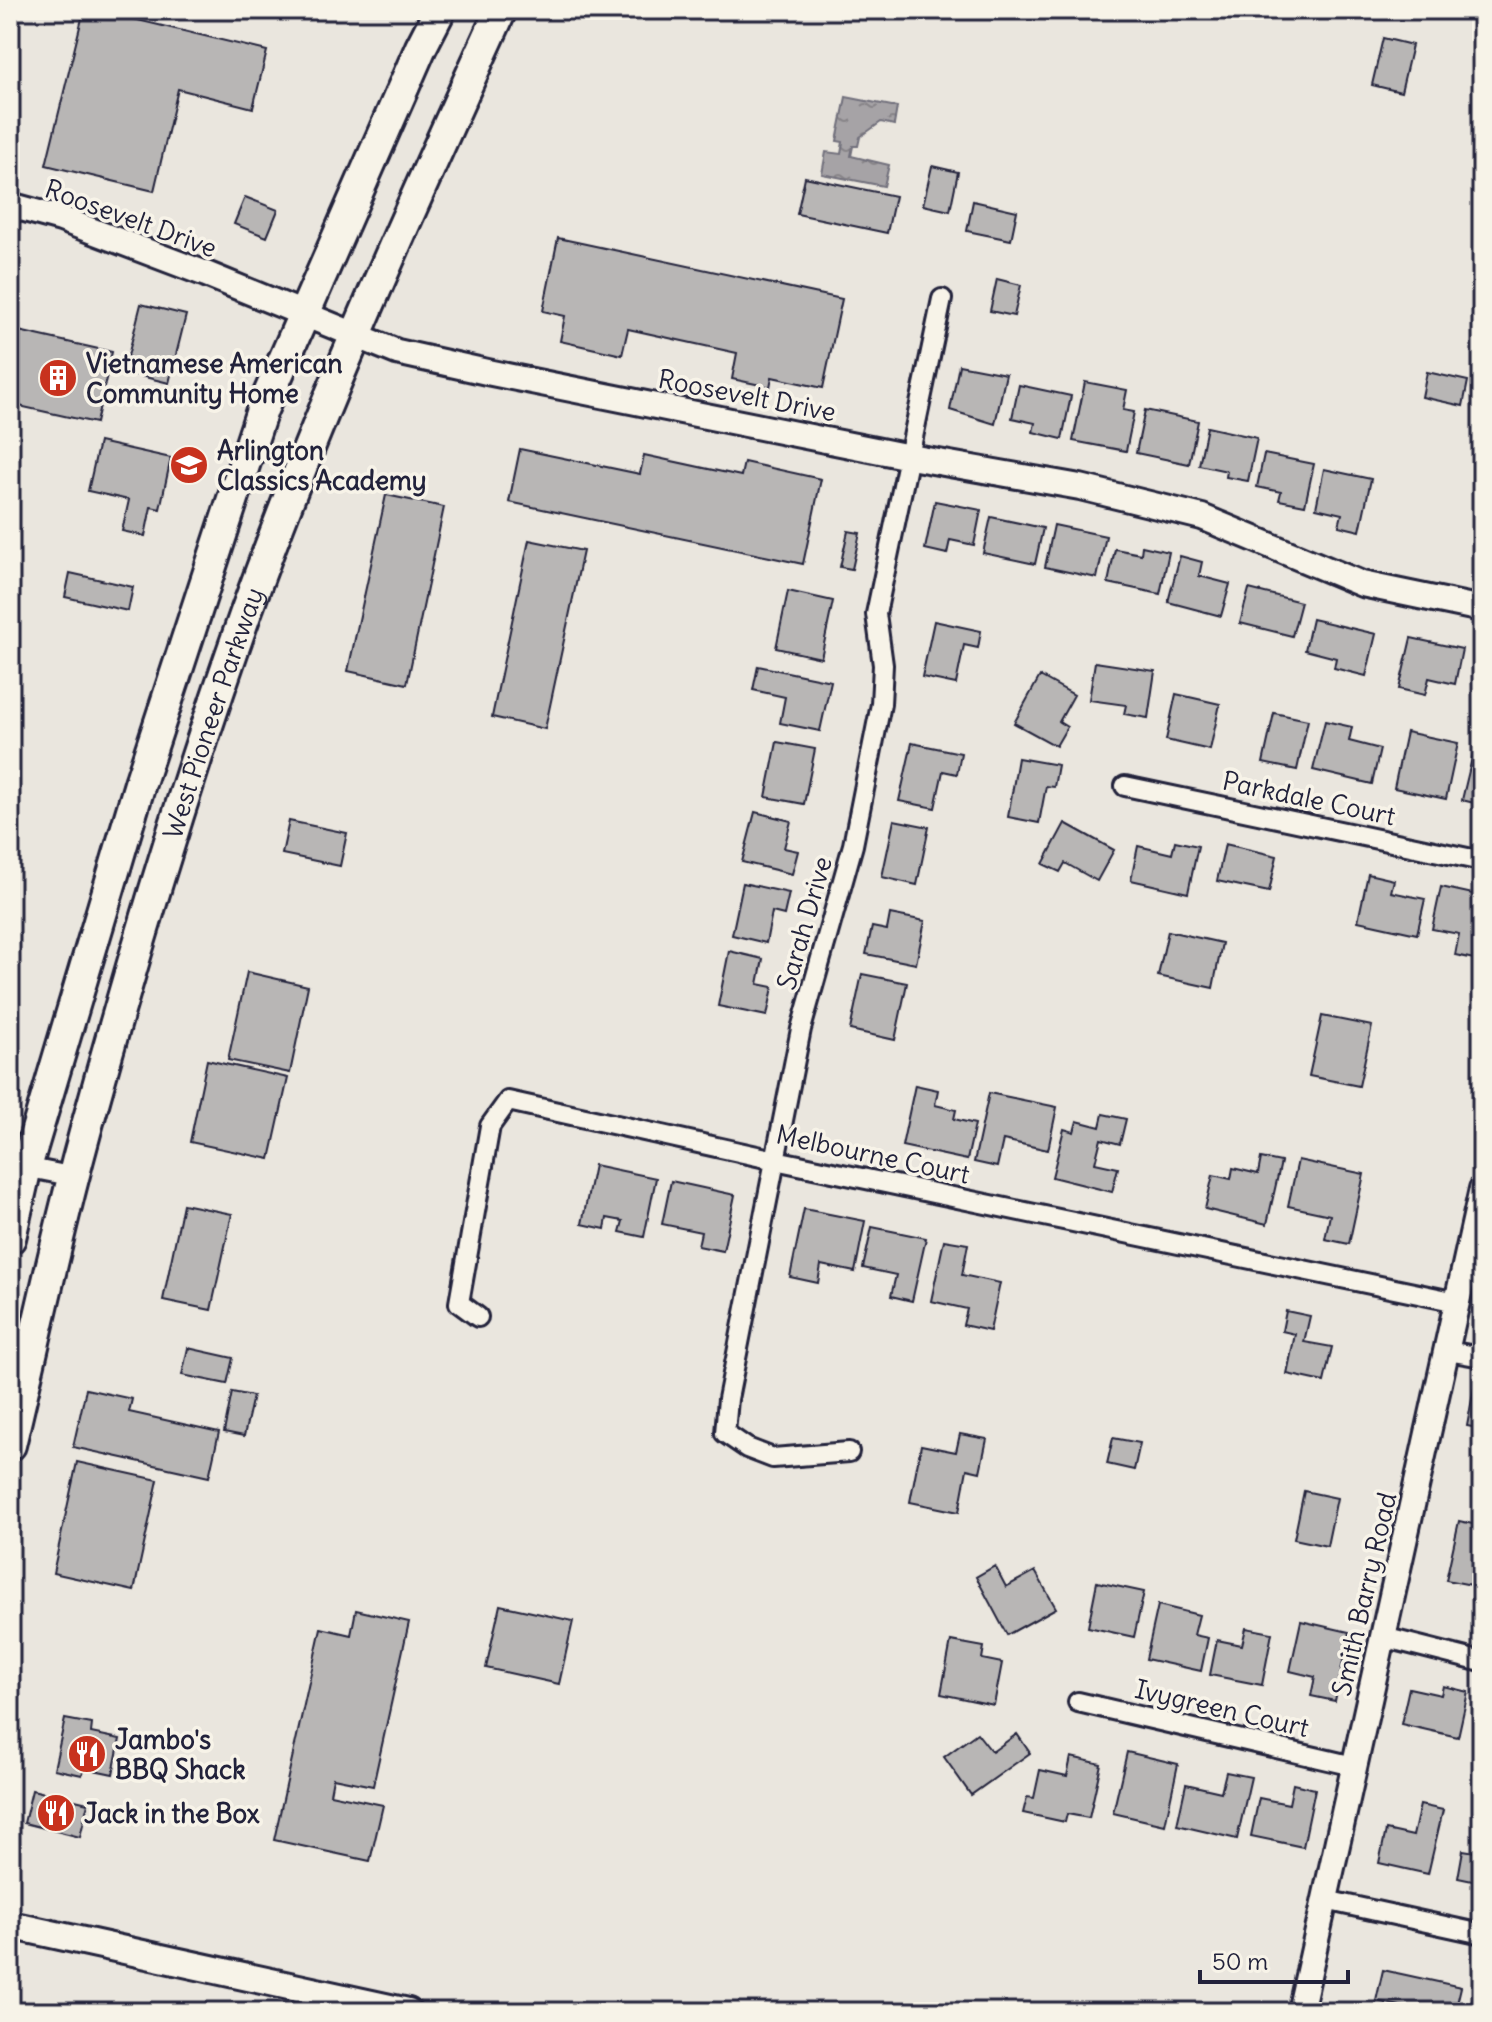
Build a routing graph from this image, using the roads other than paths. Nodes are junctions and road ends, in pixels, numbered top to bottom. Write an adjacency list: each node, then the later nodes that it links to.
1 (440, 10): 5 (main road, West Pioneer Parkway)
2 (501, 10): 6 (main road, West Pioneer Parkway)
3 (10, 205): 5 (street, Roosevelt Drive)
4 (942, 299): 7 (street, Sarah Drive)
5 (304, 315): 6 (street, Roosevelt Drive); 12 (main road, West Pioneer Parkway)
6 (356, 337): 7 (street, Roosevelt Drive); 13 (main road, West Pioneer Parkway)
7 (910, 457): 8 (street, Roosevelt Drive); 11 (street, Sarah Drive)
8 (1482, 609)
9 (1125, 786): 10 (street, Parkdale Court)
10 (1482, 861)
11 (775, 1160): 16 (street, Melbourne Court); 17 (street, Melbourne Court); 21 (street, Sarah Drive)
12 (18, 1166): 13 (street); 15 (main road, West Pioneer Parkway)
13 (75, 1177): 20 (main road, West Pioneer Parkway)
14 (1482, 1189): 16 (street, Smith Barry Road)
15 (10, 1238)
16 (1457, 1302): 18 (street, Smith Barry Road)
17 (478, 1317)
18 (1447, 1351): 19 (street); 22 (street, Smith Barry Road)
19 (1482, 1357)
20 (10, 1445)
21 (849, 1452)
22 (1383, 1637): 23 (street); 25 (street, Smith Barry Road)
23 (1482, 1662)
24 (1078, 1702): 25 (street, Ivygreen Court)
25 (1354, 1766): 26 (street, Smith Barry Road)
26 (1325, 1900): 28 (street); 31 (street, Smith Barry Road)
27 (10, 1925): 29 (main road)
28 (1482, 1934)
29 (332, 2004): 30 (main road)
30 (408, 2012)
31 (1300, 2012)

